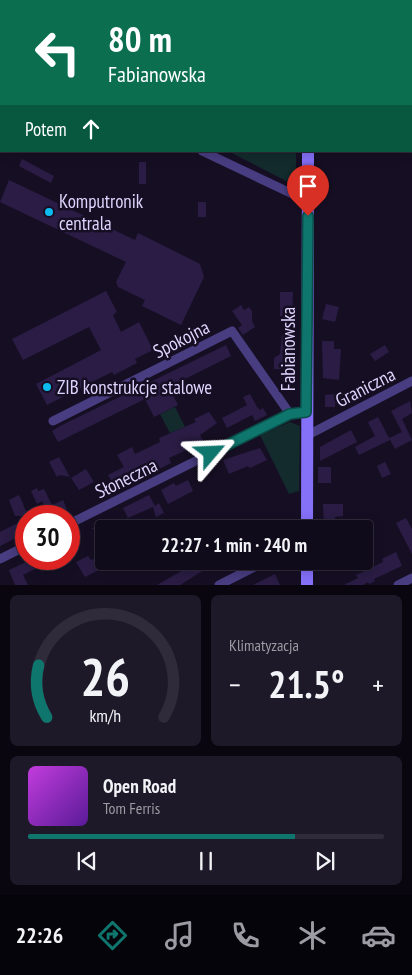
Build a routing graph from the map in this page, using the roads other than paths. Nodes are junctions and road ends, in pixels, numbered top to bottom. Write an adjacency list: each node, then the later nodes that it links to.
1 (204, 152): 3 (street)
2 (308, 152): 3 (street, Fabianowska)
3 (308, 198): 5 (street, Fabianowska)
4 (412, 381): 8 (street, Graniczna)
5 (306, 412): 6 (street, Słoneczna); 8 (street, Fabianowska)
6 (290, 414): 7 (street, Spokojna); 9 (street, Słoneczna)
7 (53, 421)
8 (306, 436): 10 (street, Fabianowska)
9 (80, 519)
10 (307, 520)
11 (15, 552): 12 (street)
12 (0, 559)
13 (248, 570): 16 (street)
14 (307, 570): 17 (street)
15 (412, 578): 18 (street)
16 (219, 585)
17 (307, 585)
18 (398, 585)

